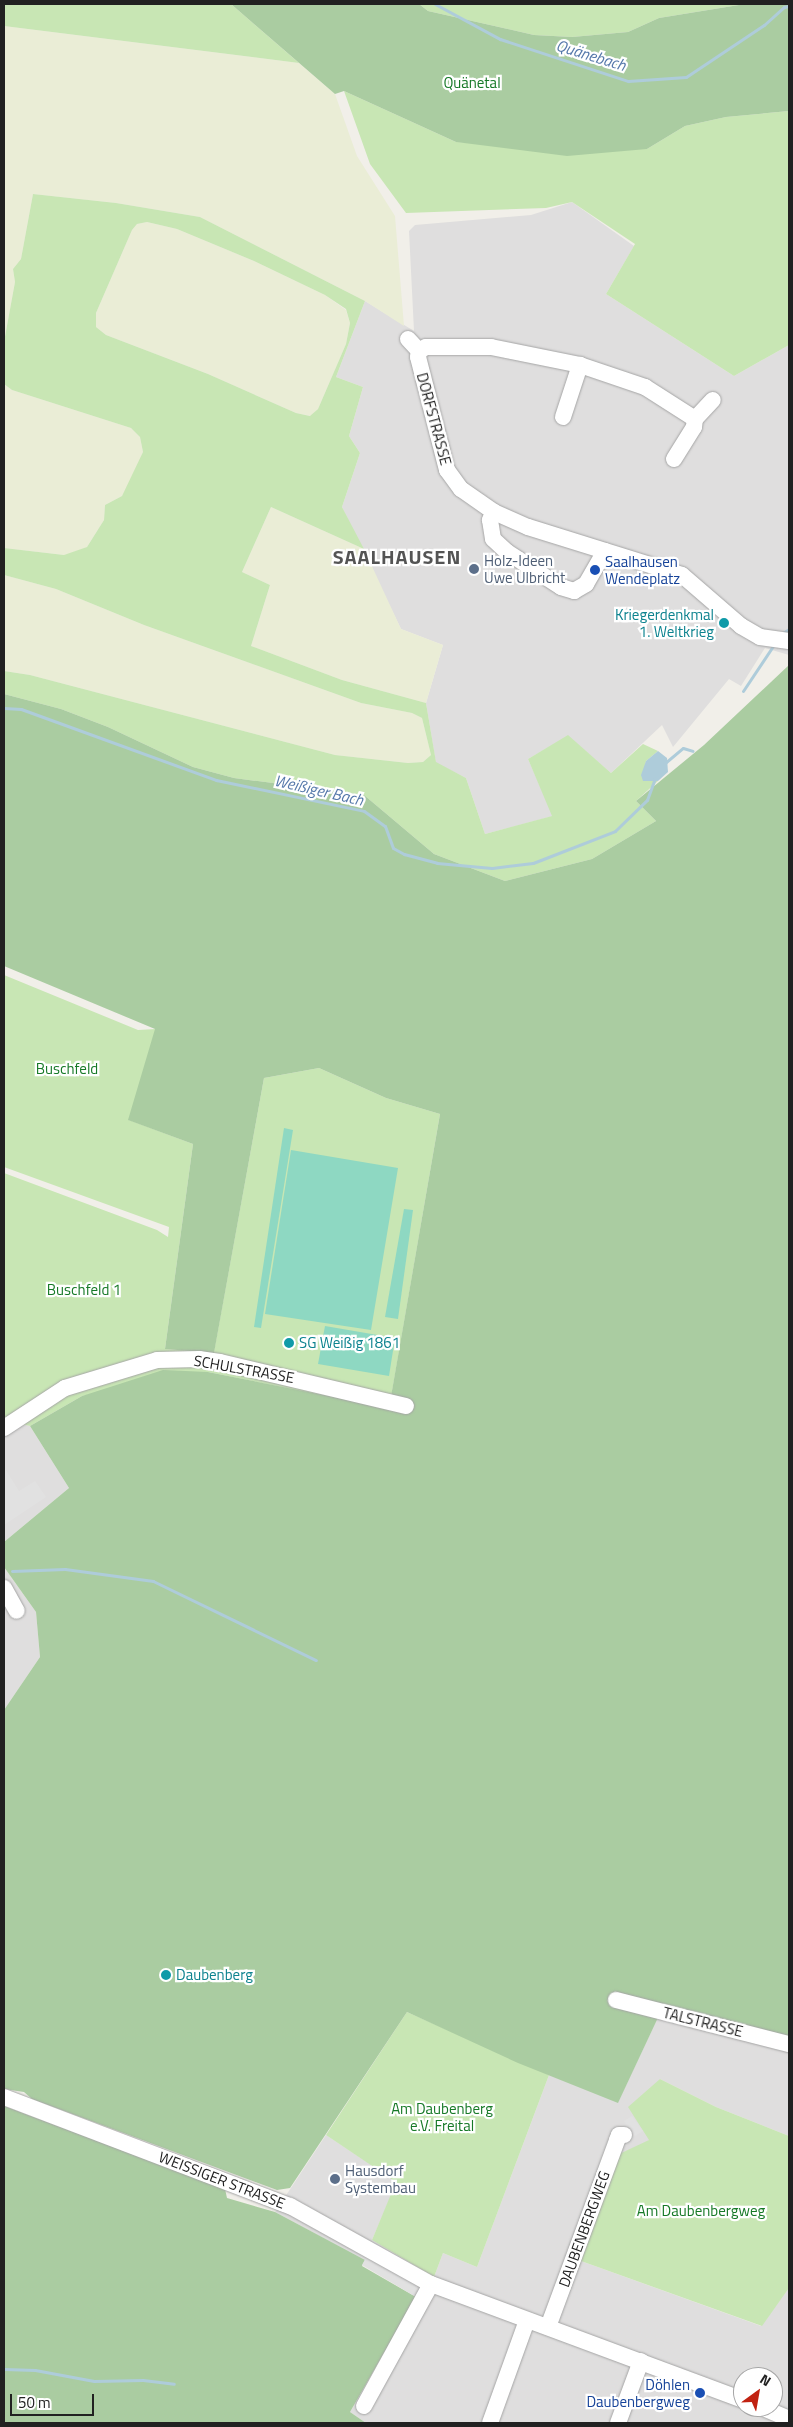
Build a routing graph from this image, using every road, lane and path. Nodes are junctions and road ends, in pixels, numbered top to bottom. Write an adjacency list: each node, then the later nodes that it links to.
1 (580, 365): 3 (street); 4 (street); 6 (street, DORFSTRASSE)
2 (712, 400): 4 (street)
3 (563, 417)
4 (695, 418): 5 (street)
5 (674, 459)
6 (494, 512): 7 (street, DORFSTRASSE); 7 (street)
7 (606, 551): 8 (street, DORFSTRASSE)
8 (789, 641)
9 (406, 1406): 10 (street, SCHULSTRASSE)
10 (4, 1428)
11 (4, 1588): 12 (street)
12 (18, 1612)
13 (616, 2000): 14 (street, TALSTRASSE)
14 (789, 2044)
15 (4, 2097): 17 (street, WEISSIGER STRASSE)
16 (624, 2135): 19 (street, DAUBENBERGWEG)
17 (431, 2284): 18 (street, WEISSIGER STRASSE); 22 (street)
18 (527, 2320): 19 (street, WEISSIGER STRASSE); 23 (street)
19 (548, 2327): 20 (street, WEISSIGER STRASSE)
20 (641, 2361): 21 (street, WEISSIGER STRASSE); 24 (street)
21 (733, 2396)
22 (364, 2406)
23 (490, 2423)
24 (618, 2423)

